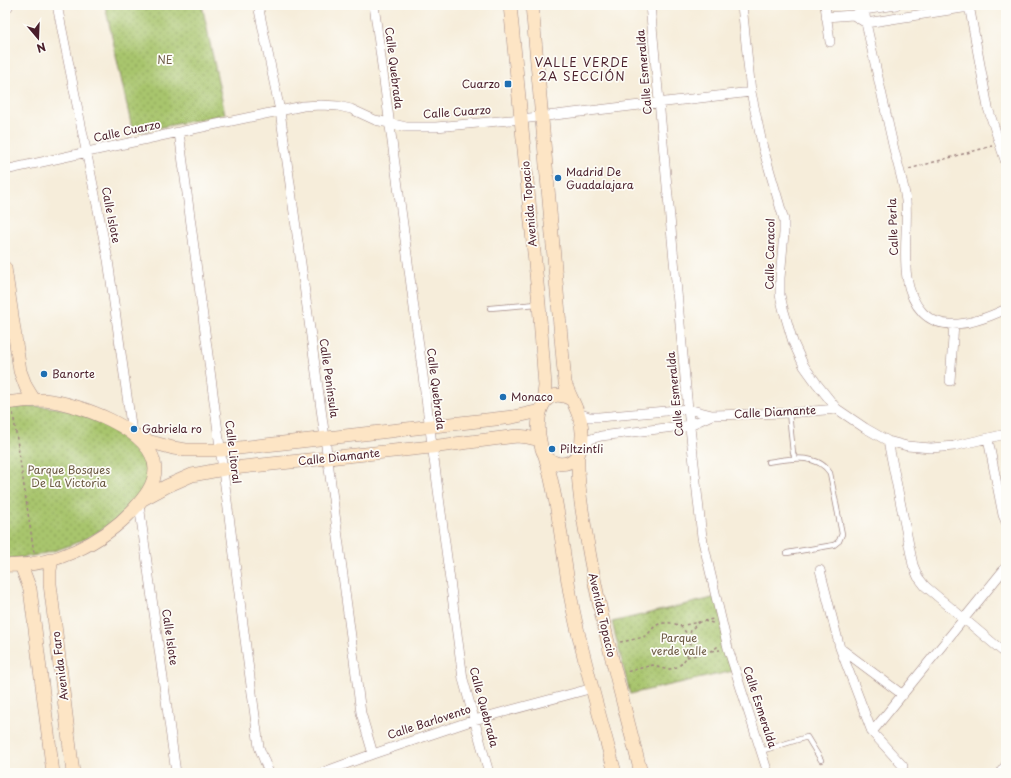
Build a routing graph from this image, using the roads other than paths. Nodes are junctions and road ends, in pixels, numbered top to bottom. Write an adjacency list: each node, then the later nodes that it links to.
1 (57, 5): 23 (street, Calle Islote)
2 (258, 5): 18 (street, Calle Península)
3 (374, 5): 21 (street, Calle Quebrada)
4 (510, 5): 20 (street, Avenida Topacio)
5 (532, 5): 19 (street, Avenida Topacio)
6 (650, 5): 17 (street, Calle Esmeralda)
7 (742, 5): 16 (street, Calle Caracol)
8 (824, 5): 13 (street)
9 (896, 5): 11 (street)
10 (969, 6): 14 (street); 24 (street)
11 (864, 8): 12 (street); 14 (street, Calle Perla)
12 (853, 15): 13 (street); 14 (street)
13 (826, 17): 15 (street)
14 (866, 23): 30 (street, Calle Perla)
15 (830, 42)
16 (751, 92): 17 (street, Calle Cuarzo); 36 (street, Calle Caracol)
17 (659, 103): 19 (street, Calle Cuarzo); 37 (street, Calle Esmeralda)
18 (280, 111): 21 (street, Calle Cuarzo); 22 (street, Calle Cuarzo); 45 (street, Calle Península)
19 (541, 116): 20 (street, Calle Cuarzo); 32 (street, Avenida Topacio)
20 (521, 119): 21 (street, Calle Cuarzo); 27 (street, Avenida Topacio)
21 (389, 123): 42 (street, Calle Quebrada)
22 (179, 132): 23 (street, Calle Cuarzo); 50 (street, Calle Litoral)
23 (87, 152): 25 (street, Calle Cuarzo); 44 (street, Calle Islote)
24 (1006, 163)
25 (5, 170)
26 (5, 268): 33 (street)
27 (539, 304): 28 (lane); 35 (street, Avenida Topacio)
28 (490, 308)
29 (1006, 309): 30 (street, Calle Perla)
30 (954, 324): 31 (street)
31 (950, 381)
32 (571, 399): 35 (street); 38 (street)
33 (34, 400): 34 (street, Calle Diamante); 44 (street, Calle Diamante)
34 (8, 402)
35 (542, 407): 42 (street, Calle Diamante); 47 (street)
36 (837, 408): 39 (street, Calle Diamante); 48 (street, Calle Caracol)
37 (688, 409): 38 (street, Calle Diamante); 40 (street, Calle Diamante); 41 (street, Calle Esmeralda)
38 (578, 413): 51 (street)
39 (789, 413): 40 (street, Calle Diamante); 54 (lane)
40 (712, 415): 41 (street, Calle Diamante)
41 (690, 425): 51 (street, Calle Diamante); 72 (street, Calle Esmeralda)
42 (428, 427): 45 (street, Calle Diamante); 49 (street, Calle Quebrada)
43 (1006, 434): 46 (street, Calle Caracol)
44 (136, 435): 50 (street, Calle Diamante); 57 (street)
45 (325, 438): 50 (street, Calle Diamante); 53 (street, Calle Península)
46 (988, 439): 48 (street, Calle Caracol); 58 (street)
47 (540, 440): 49 (street, Calle Diamante); 52 (street)
48 (888, 441): 65 (street)
49 (431, 447): 53 (street, Calle Diamante); 70 (street, Calle Quebrada)
50 (221, 450): 56 (street, Calle Litoral)
51 (580, 450): 52 (street); 84 (street, Avenida Topacio)
52 (545, 456): 68 (street)
53 (327, 458): 56 (street, Calle Diamante); 73 (street, Calle Península)
54 (795, 458): 55 (lane); 59 (lane)
55 (768, 462)
56 (224, 469): 57 (street, Calle Diamante); 80 (street, Calle Litoral)
57 (141, 502): 60 (street); 79 (street, Calle Islote)
58 (1006, 522)
59 (787, 553)
60 (52, 559): 62 (street); 78 (street, Avenida Faro)
61 (5, 565): 62 (street)
62 (21, 565): 77 (street, Avenida Faro)
63 (1006, 567): 65 (street)
64 (820, 570): 66 (street)
65 (964, 619): 67 (street); 69 (street)
66 (840, 648): 69 (street); 71 (street)
67 (1006, 654)
68 (593, 688): 70 (street, Calle Barlovento); 83 (street)
69 (902, 695): 71 (street)
70 (474, 720): 73 (street, Calle Barlovento); 82 (street, Calle Quebrada)
71 (872, 732): 76 (street)
72 (761, 750): 74 (lane); 85 (street, Calle Esmeralda)
73 (374, 754): 81 (street, Calle Barlovento)
74 (821, 760)
75 (1006, 765): 86 (street)
76 (903, 766)
77 (53, 773)
78 (73, 773)
79 (176, 773)
80 (269, 773)
81 (321, 773)
82 (489, 773)
83 (615, 773)
84 (641, 773)
85 (768, 773)
86 (1000, 773)

